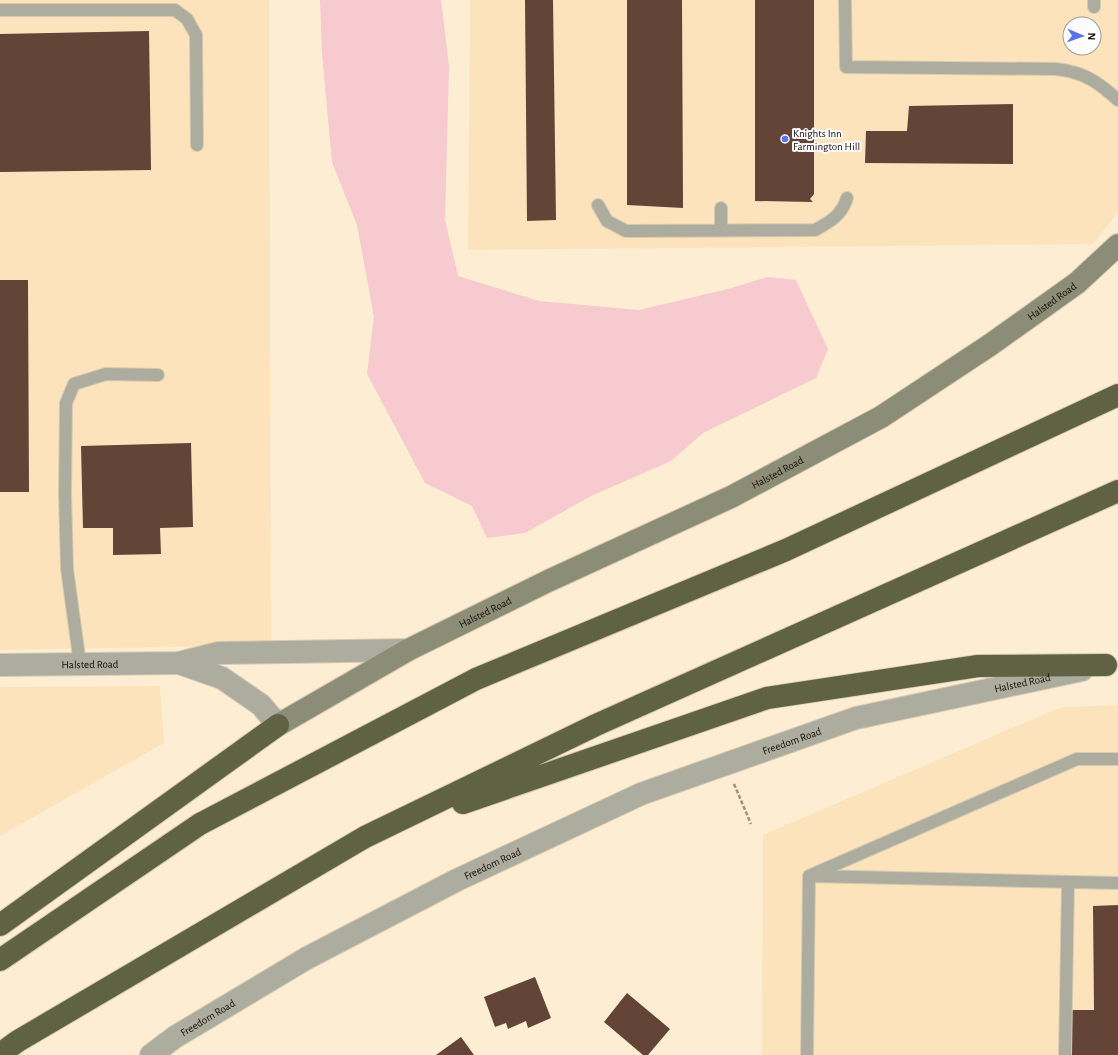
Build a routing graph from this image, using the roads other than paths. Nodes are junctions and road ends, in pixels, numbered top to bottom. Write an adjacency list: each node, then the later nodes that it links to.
1 (845, 0): 3 (lane)
2 (0, 10): 4 (lane)
3 (1118, 100)
4 (197, 145)
5 (847, 198): 8 (lane)
6 (598, 205): 8 (lane)
7 (721, 208): 8 (lane)
8 (721, 230)
9 (1118, 245): 13 (main road, Halsted Road)
10 (158, 375): 15 (lane)
11 (1118, 395): 26 (highway)
12 (1118, 491): 21 (highway)
13 (408, 650): 14 (street, Halsted Road); 19 (main road, Halsted Road)
14 (179, 663): 15 (street, Halsted Road); 19 (street, Halsted Road)
15 (80, 664): 16 (street, Halsted Road)
16 (0, 665)
17 (1112, 665): 18 (street, Halsted Road); 21 (highway)
18 (856, 718): 28 (street, Freedom Road)
19 (278, 725): 25 (highway)
20 (1118, 759): 22 (lane)
21 (365, 838): 27 (highway)
22 (810, 876): 23 (lane); 29 (lane)
23 (1068, 882): 24 (lane); 30 (lane)
24 (1118, 883)
25 (0, 925)
26 (0, 960)
27 (0, 1054)
28 (151, 1055)
29 (807, 1055)
30 (1065, 1055)

